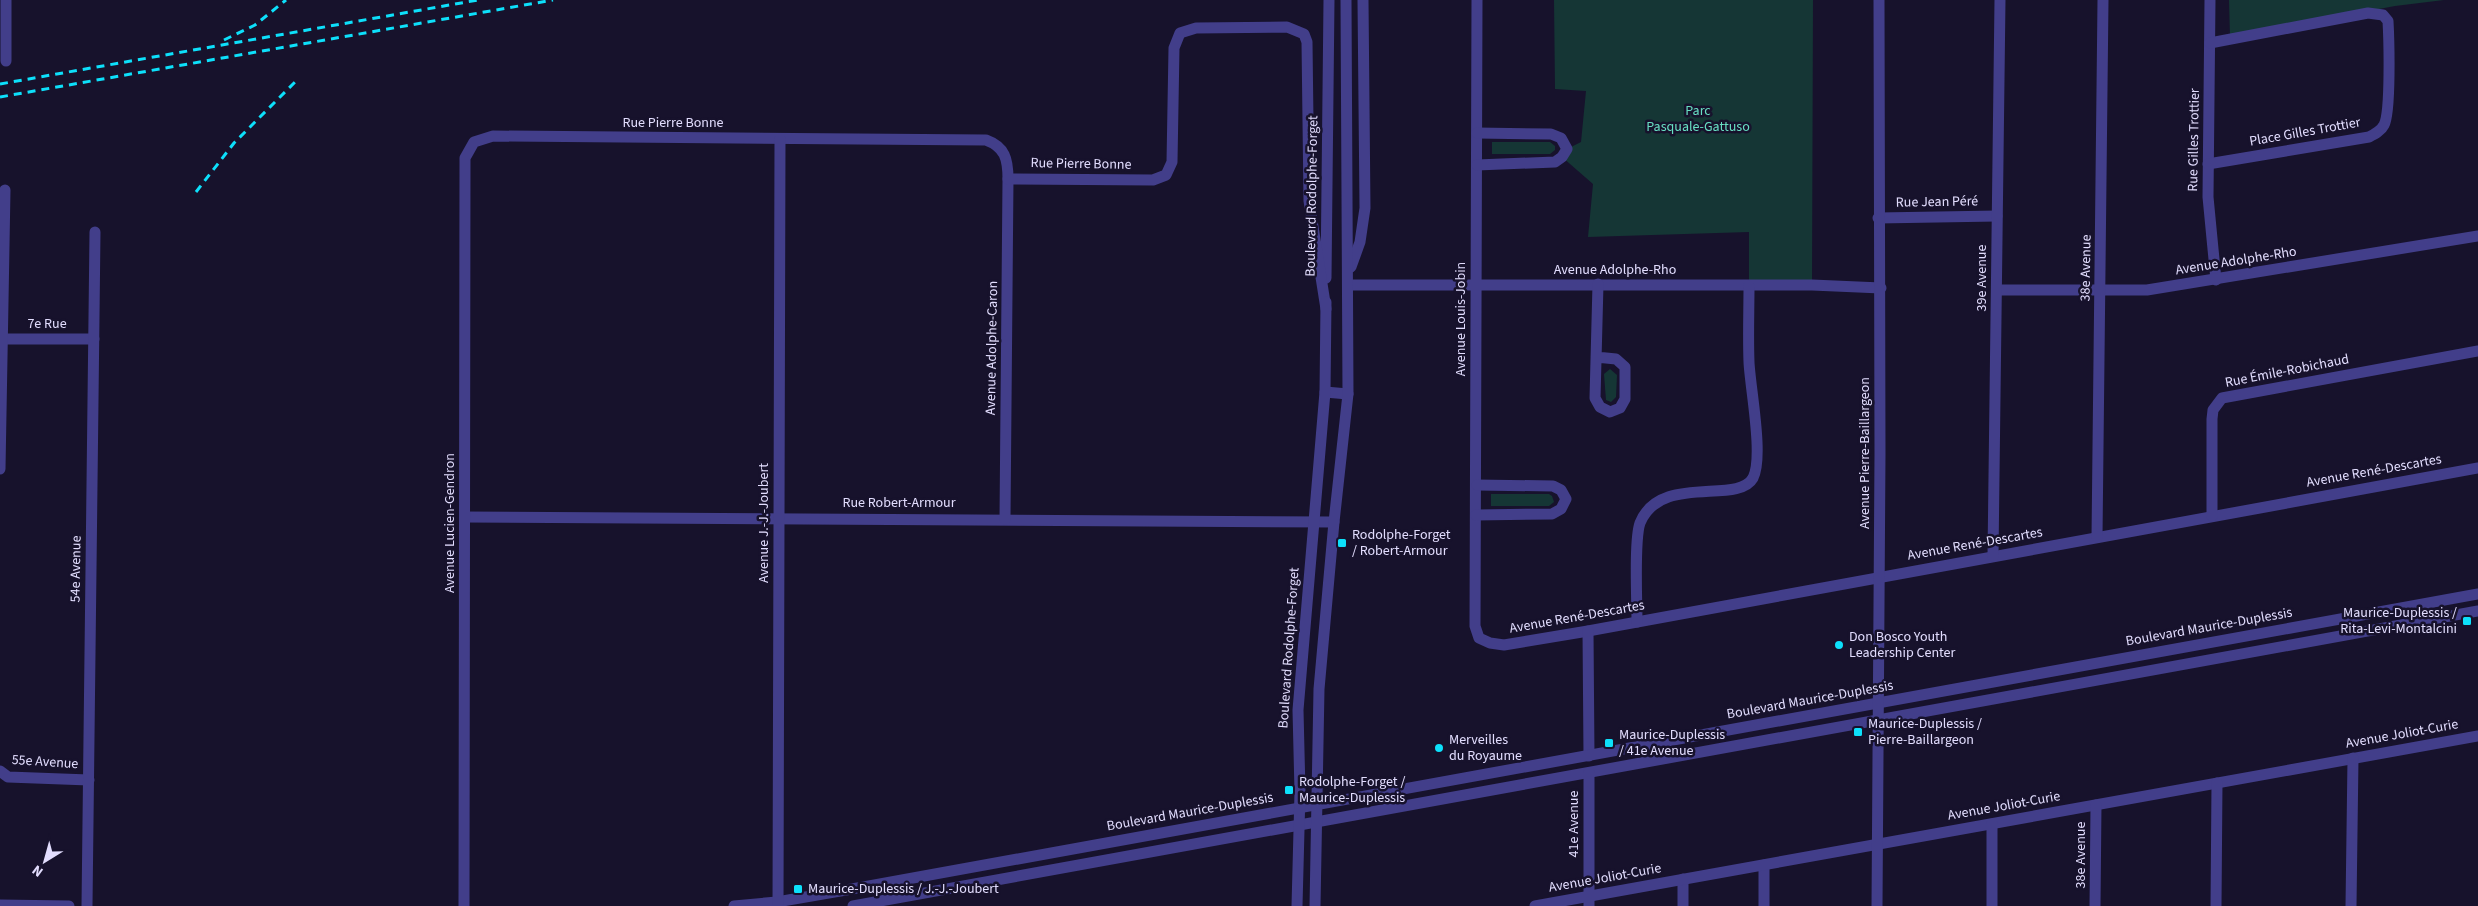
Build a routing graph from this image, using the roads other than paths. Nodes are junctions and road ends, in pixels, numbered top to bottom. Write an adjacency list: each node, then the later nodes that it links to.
1 (6, 0): 11 (street)
2 (1329, 0): 31 (street, Boulevard Rodolphe-Forget)
3 (1346, 0): 23 (street)
4 (1363, 0): 23 (street)
5 (1478, 0): 12 (street, Avenue Louis-Jobin)
6 (1879, 0): 20 (street, Avenue Pierre-Baillargeon)
7 (2000, 0): 19 (street, 39e Avenue)
8 (2103, 0): 29 (street, 38e Avenue)
9 (2210, 0): 10 (street, Rue Gilles Trottier)
10 (2210, 43): 16 (street, Rue Gilles Trottier); 16 (street, Place Gilles Trottier)
11 (6, 61)
12 (1477, 133): 15 (street, Avenue Louis-Jobin); 15 (street)
13 (780, 139): 14 (street, Rue Pierre Bonne); 17 (street, Rue Pierre Bonne); 44 (street, Avenue J.-J.-Joubert)
14 (474, 142): 43 (street, Avenue Lucien-Gendron)
15 (1477, 164): 26 (street, Avenue Louis-Jobin)
16 (2208, 164): 24 (street, Rue Gilles Trottier)
17 (1008, 179): 31 (street, Rue Pierre Bonne); 45 (street, Avenue Adolphe-Caron)
18 (5, 190): 32 (street)
19 (1997, 216): 20 (street, Rue Jean Péré); 30 (street, 39e Avenue)
20 (1878, 218): 28 (street, Avenue Pierre-Baillargeon)
21 (96, 232): 33 (street, 54e Avenue)
22 (2478, 236): 24 (street, Avenue Adolphe-Rho)
23 (1348, 280): 26 (street, Avenue Adolphe-Rho); 37 (street)
24 (2216, 280): 29 (street, Avenue Adolphe-Rho)
25 (1598, 284): 26 (street, Avenue Adolphe-Rho); 27 (street, Avenue Adolphe-Rho); 35 (street)
26 (1476, 286): 40 (street, Avenue Louis-Jobin)
27 (1749, 286): 28 (street, Avenue Adolphe-Rho); 53 (street)
28 (1881, 288): 50 (street, Avenue Pierre-Baillargeon)
29 (2100, 289): 30 (street, Avenue Adolphe-Rho); 48 (street, 38e Avenue)
30 (1998, 290): 49 (street, 39e Avenue)
31 (1326, 309): 36 (street, Boulevard Rodolphe-Forget)
32 (1, 339): 33 (street, 7e Rue); 39 (street)
33 (94, 339): 63 (street, 54e Avenue)
34 (2478, 351): 42 (street, Rue Émile-Robichaud)
35 (1596, 357): 35 (street)
36 (1325, 392): 37 (street); 46 (street, Boulevard Rodolphe-Forget)
37 (1348, 394): 47 (street)
38 (2478, 468): 42 (street, Avenue René-Descartes)
39 (0, 469)
40 (1477, 485): 41 (street, Avenue Louis-Jobin); 41 (street)
41 (1476, 515): 55 (street, Avenue Louis-Jobin)
42 (2212, 516): 48 (street, Avenue René-Descartes)
43 (465, 517): 44 (street, Rue Robert-Armour); 79 (street, Avenue Lucien-Gendron)
44 (779, 518): 45 (street, Rue Robert-Armour); 75 (street, Avenue J.-J.-Joubert)
45 (1005, 519): 46 (street, Rue Robert-Armour)
46 (1313, 521): 47 (street, Rue Robert-Armour); 67 (street, Boulevard Rodolphe-Forget)
47 (1334, 522): 65 (street)
48 (2098, 537): 49 (street, Avenue René-Descartes)
49 (1993, 556): 50 (street, Avenue René-Descartes)
50 (1879, 577): 53 (street, Avenue René-Descartes); 56 (street, Avenue Pierre-Baillargeon)
51 (2478, 594): 56 (street, Boulevard Maurice-Duplessis)
52 (2478, 611): 57 (street)
53 (1637, 622): 54 (street, Avenue René-Descartes)
54 (1588, 631): 55 (street, Avenue René-Descartes); 59 (street)
55 (1479, 638)
56 (1877, 703): 57 (street, Avenue Pierre-Baillargeon); 59 (street, Boulevard Maurice-Duplessis)
57 (1877, 720): 62 (street); 71 (street, Avenue Pierre-Baillargeon)
58 (2478, 736): 60 (street, Avenue Joliot-Curie)
59 (1589, 756): 65 (street, Boulevard Maurice-Duplessis)
60 (2353, 758): 64 (street, Avenue Joliot-Curie); 91 (street)
61 (0, 771): 63 (street, 55e Avenue)
62 (1589, 773): 68 (street); 74 (street, 41e Avenue)
63 (89, 780): 78 (street, 54e Avenue)
64 (2217, 783): 66 (street, Avenue Joliot-Curie); 90 (street)
65 (1318, 804): 67 (street, Boulevard Maurice-Duplessis); 68 (street)
66 (2096, 805): 69 (street, Avenue Joliot-Curie); 89 (street, 38e Avenue)
67 (1299, 808): 70 (street, Boulevard Rodolphe-Forget); 75 (street, Boulevard Maurice-Duplessis)
68 (1316, 822): 70 (street); 83 (street)
69 (1992, 824): 71 (street, Avenue Joliot-Curie); 88 (street)
70 (1297, 827): 81 (street); 82 (street, Boulevard Rodolphe-Forget)
71 (1877, 844): 72 (street, Avenue Joliot-Curie); 87 (street, Avenue Pierre-Baillargeon)
72 (1764, 865): 73 (street, Avenue Joliot-Curie); 86 (street)
73 (1682, 879): 74 (street, Avenue Joliot-Curie); 85 (street)
74 (1589, 901): 84 (street, Avenue Joliot-Curie)
75 (778, 904): 80 (street, Boulevard Maurice-Duplessis)
76 (0, 905): 77 (street)
77 (69, 906)
78 (87, 906)
79 (464, 906)
80 (734, 906)
81 (853, 906)
82 (1297, 906)
83 (1316, 906)
84 (1535, 906)
85 (1683, 906)
86 (1764, 906)
87 (1877, 906)
88 (1992, 906)
89 (2096, 906)
90 (2216, 906)
91 (2351, 906)

